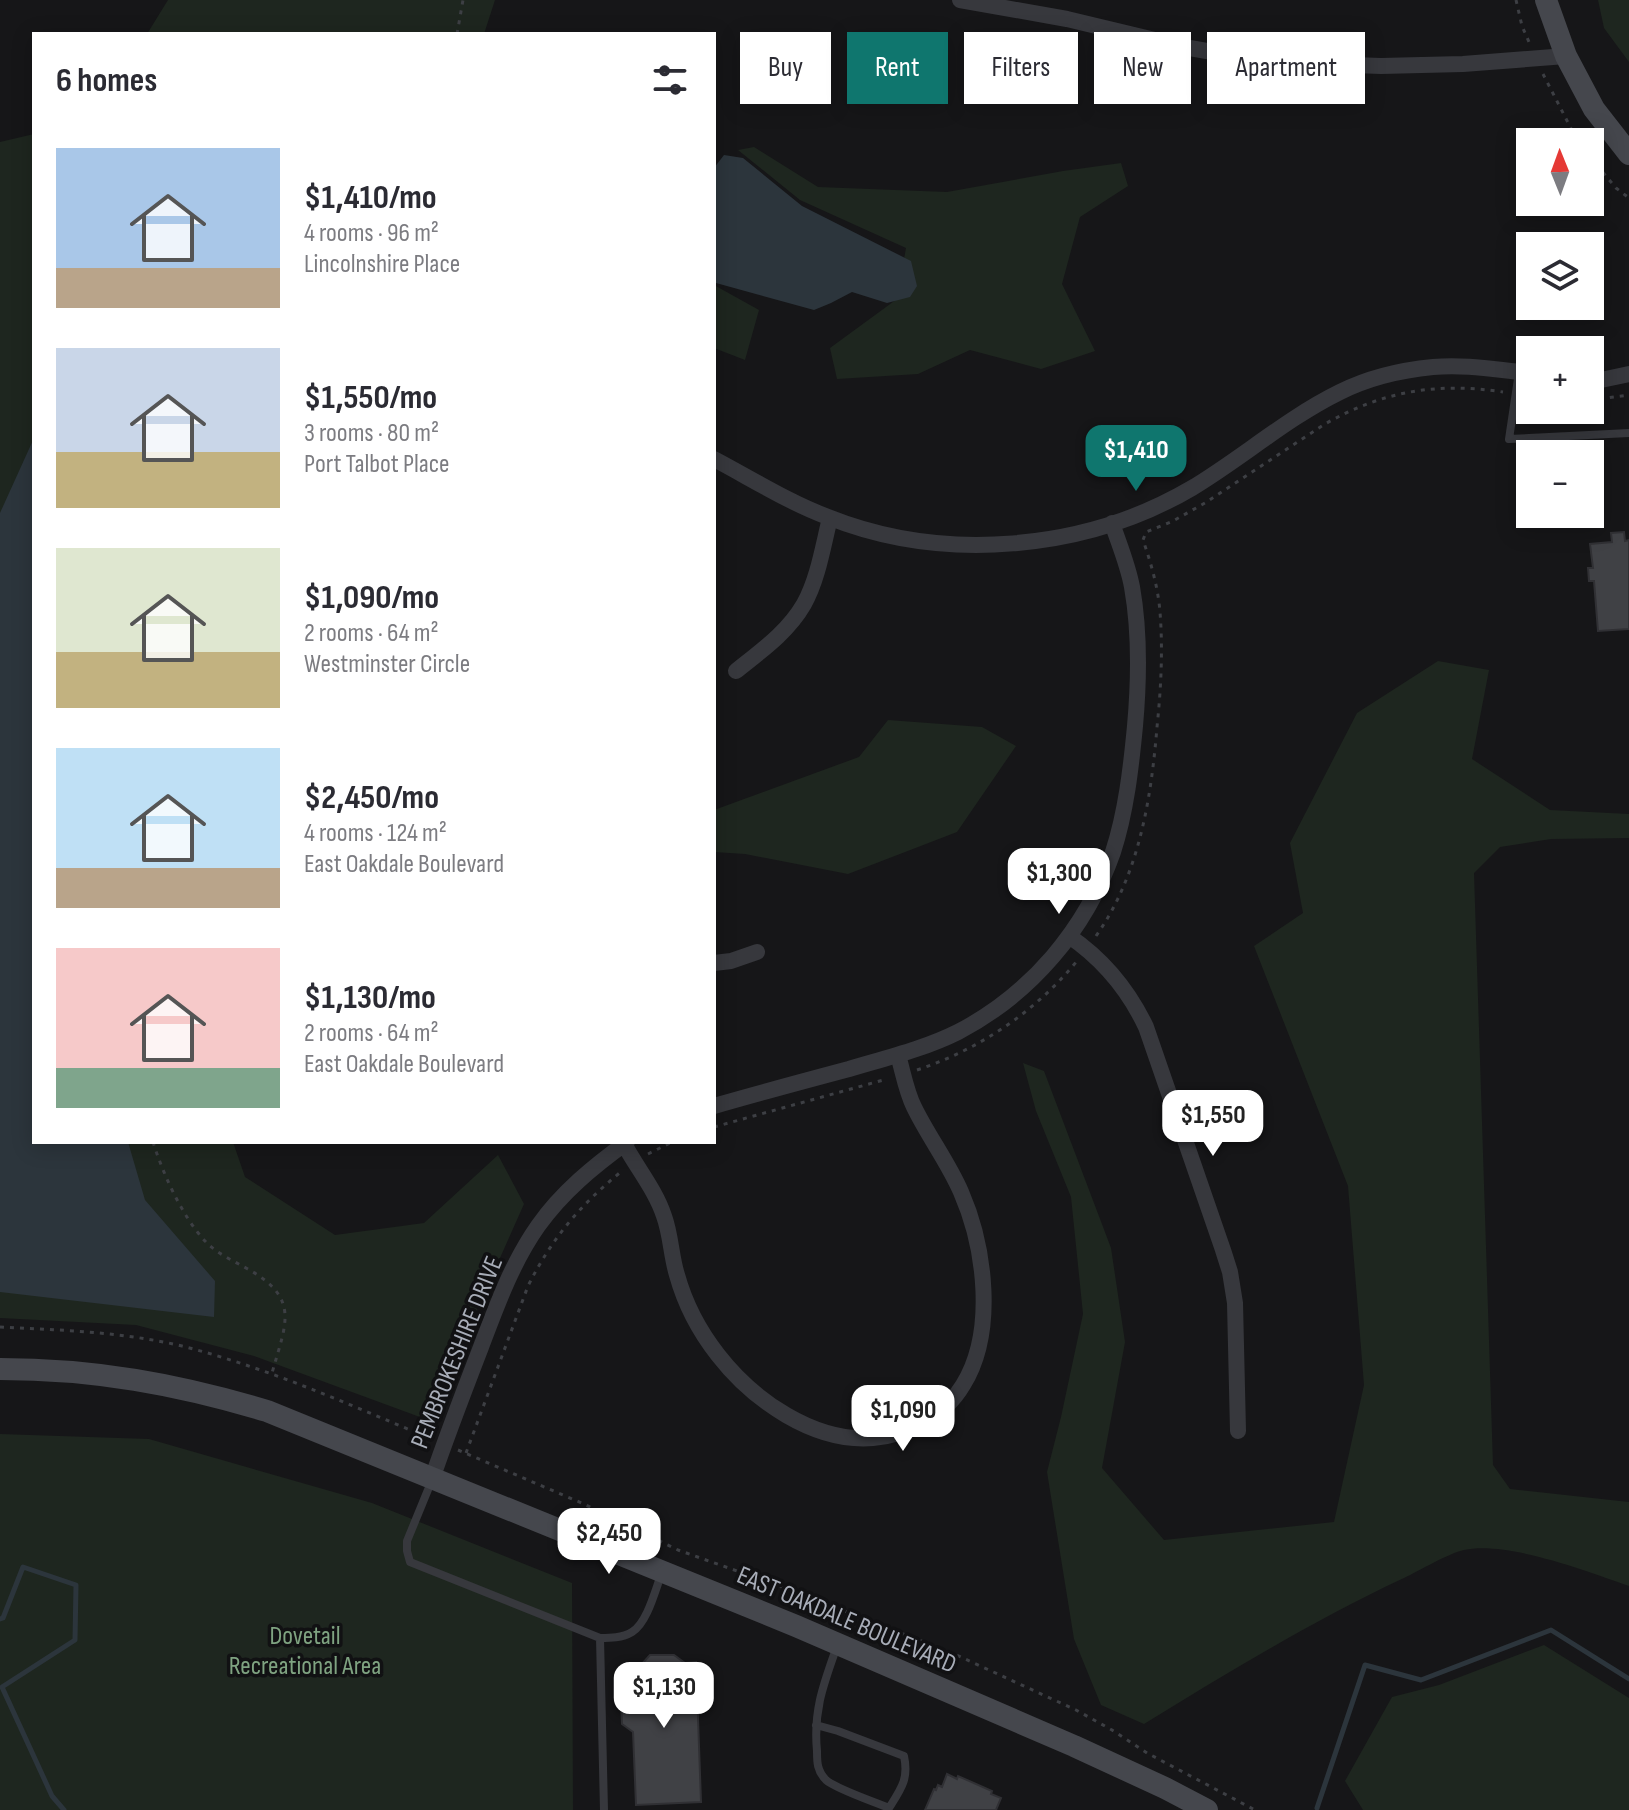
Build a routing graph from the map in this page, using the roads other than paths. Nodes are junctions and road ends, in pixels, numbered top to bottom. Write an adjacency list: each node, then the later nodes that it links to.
1 (960, 0): 3 (street)
2 (1546, 0): 3 (main road)
3 (1566, 56): 4 (main road)
4 (1629, 154)
5 (1516, 372): 12 (street)
6 (1629, 374): 7 (street)
7 (1604, 379)
8 (1516, 394): 9 (lane)
9 (1629, 433)
10 (716, 460): 11 (street)
11 (830, 518): 12 (street); 13 (street)
12 (1112, 523): 14 (street)
13 (736, 671)
14 (1069, 936): 17 (street); 22 (street)
15 (757, 952): 16 (street)
16 (716, 963)
17 (898, 1055): 18 (street); 20 (street)
18 (716, 1105)
19 (624, 1144): 23 (street, PEMBROKESHIRE DRIVE)
20 (626, 1144)
21 (0, 1369): 23 (main road, EAST OAKDALE BOULEVARD)
22 (1238, 1431)
23 (432, 1479): 24 (main road, EAST OAKDALE BOULEVARD); 25 (lane)
24 (662, 1572): 25 (lane); 26 (main road, EAST OAKDALE BOULEVARD)
25 (600, 1638): 28 (lane)
26 (837, 1645): 27 (lane); 29 (main road, EAST OAKDALE BOULEVARD)
27 (816, 1725): 27 (lane)
28 (604, 1810)
29 (1207, 1810)

